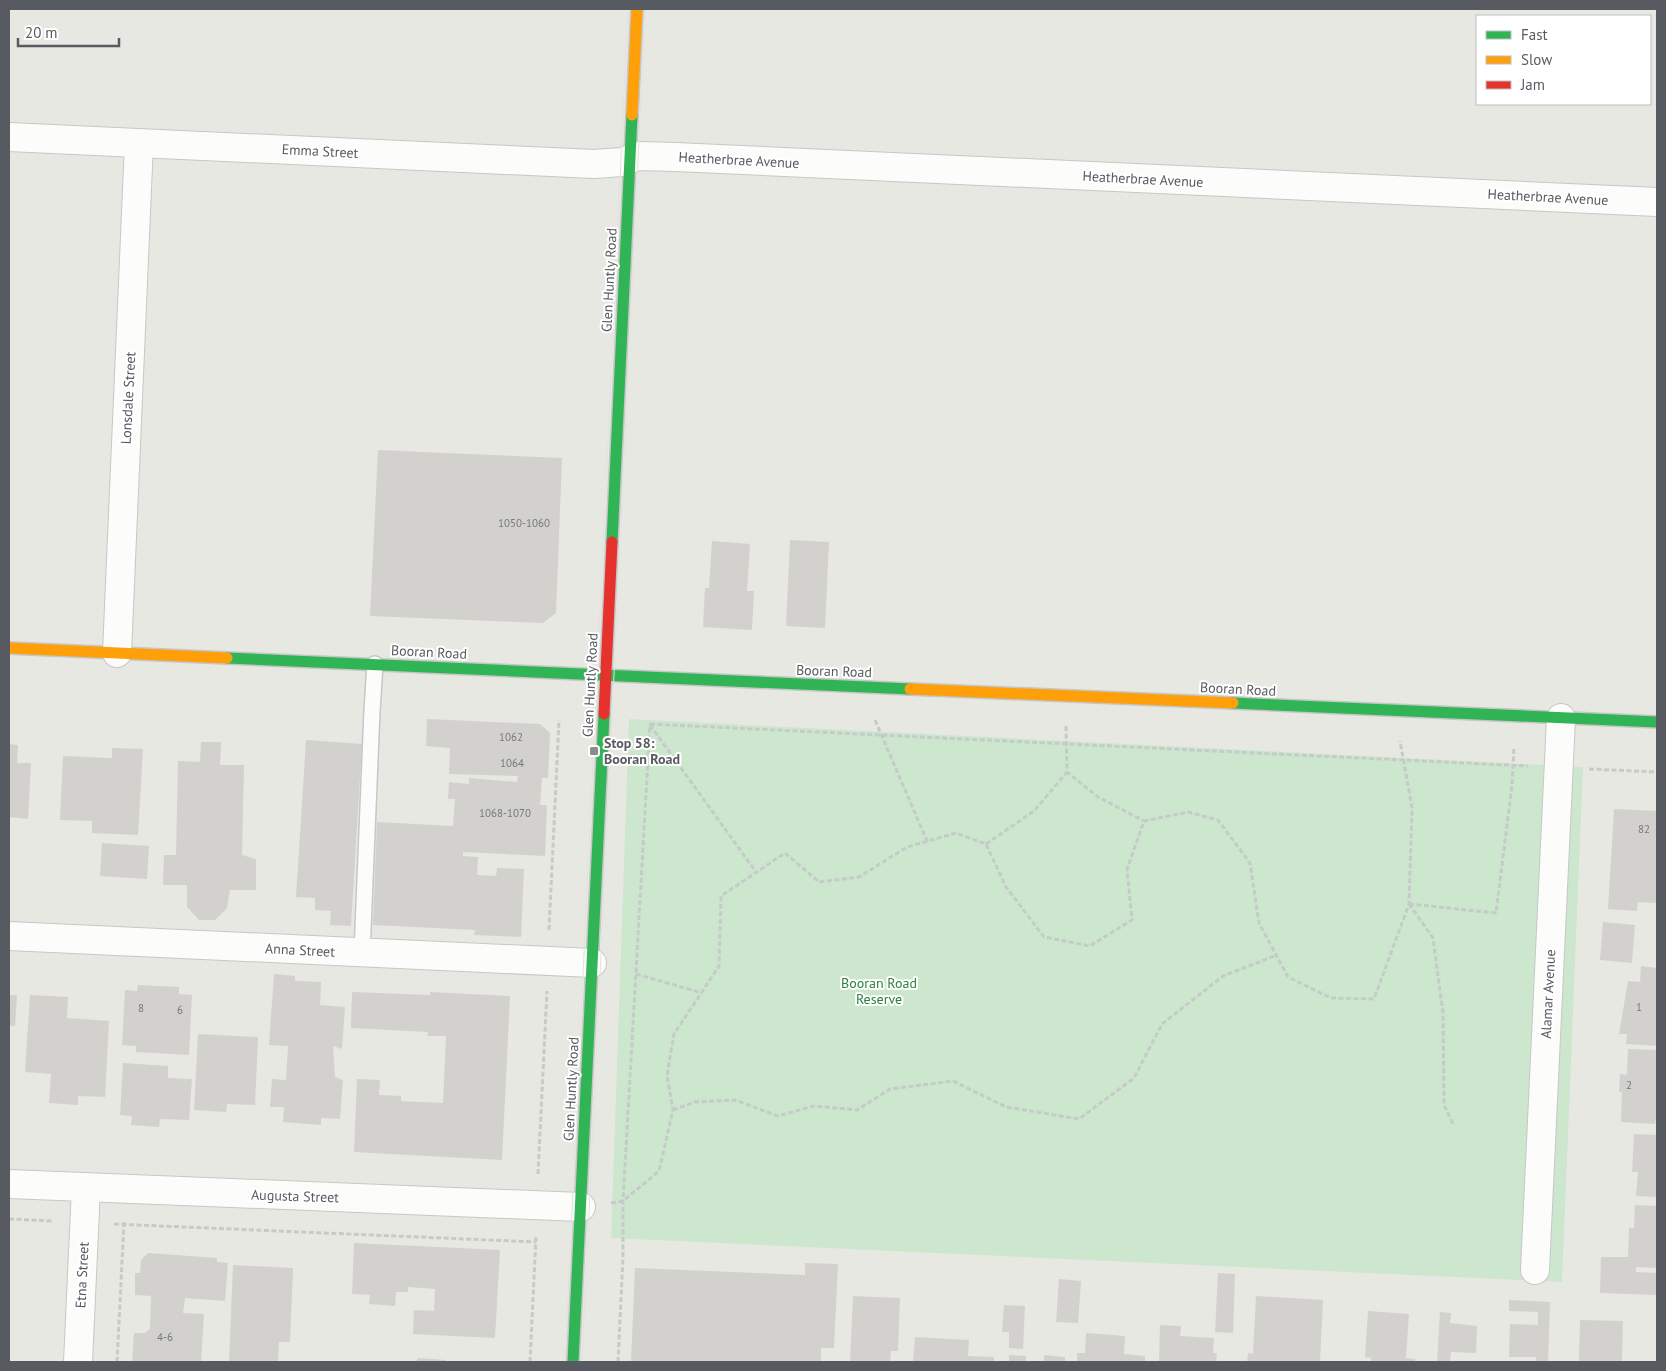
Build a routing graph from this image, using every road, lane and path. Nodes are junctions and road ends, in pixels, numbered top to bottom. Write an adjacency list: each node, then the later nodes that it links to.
1 (637, 9): 4 (street, Glen Huntly Road)
2 (9, 137): 3 (street, Emma Street)
3 (139, 143): 4 (street, Emma Street); 7 (street, Lonsdale Street)
4 (630, 159): 5 (street, Heatherbrae Avenue); 9 (street, Glen Huntly Road)
5 (1657, 202)
6 (9, 648): 7 (street, Booran Road)
7 (117, 653): 8 (street, Booran Road)
8 (375, 664): 9 (street, Booran Road); 31 (lane)
9 (606, 676): 10 (street, Booran Road); 34 (street, Glen Huntly Road)
10 (861, 687): 11 (street, Booran Road); 18 (path)
11 (1066, 696): 12 (street, Booran Road); 19 (path)
12 (1395, 711): 13 (street, Booran Road); 20 (path)
13 (1515, 716): 14 (street, Booran Road); 21 (path)
14 (1561, 718): 16 (street, Booran Road); 22 (street, Alamar Avenue)
15 (559, 720): 33 (path)
16 (1657, 722)
17 (650, 724): 18 (path); 28 (path); 35 (path)
18 (881, 734): 19 (path); 26 (path)
19 (1066, 743): 20 (path); 23 (path)
20 (1404, 759): 21 (path); 29 (path)
21 (1513, 765): 22 (path); 29 (path)
22 (1559, 767): 24 (path); 49 (street, Alamar Avenue)
23 (1067, 772): 25 (path); 27 (path)
24 (1657, 772)
25 (1144, 821): 27 (path); 32 (path)
26 (927, 841): 27 (path); 28 (path)
27 (986, 844)
28 (756, 872): 36 (path)
29 (1409, 904): 32 (path); 38 (path)
30 (9, 936): 31 (street, Anna Street)
31 (362, 953): 33 (street, Anna Street)
32 (1276, 956): 37 (path)
33 (548, 962): 34 (street, Anna Street); 43 (path)
34 (592, 963): 44 (street, Glen Huntly Road)
35 (636, 974): 36 (path); 42 (path)
36 (702, 993): 37 (path)
37 (673, 1110): 42 (path)
38 (1452, 1124)
39 (9, 1184): 40 (street, Augusta Street)
40 (86, 1188): 41 (street, Augusta Street); 46 (street, Etna Street)
41 (126, 1189): 43 (street, Augusta Street); 47 (path)
42 (623, 1201): 44 (path); 54 (path)
43 (537, 1206): 44 (street, Augusta Street); 48 (path)
44 (580, 1207): 53 (street, Glen Huntly Road)
45 (9, 1219): 46 (path)
46 (84, 1222): 47 (path); 50 (street, Etna Street)
47 (124, 1224): 48 (path); 51 (path)
48 (536, 1242): 52 (path)
49 (1535, 1270)
50 (78, 1362)
51 (117, 1362)
52 (530, 1362)
53 (573, 1362)
54 (618, 1362)

